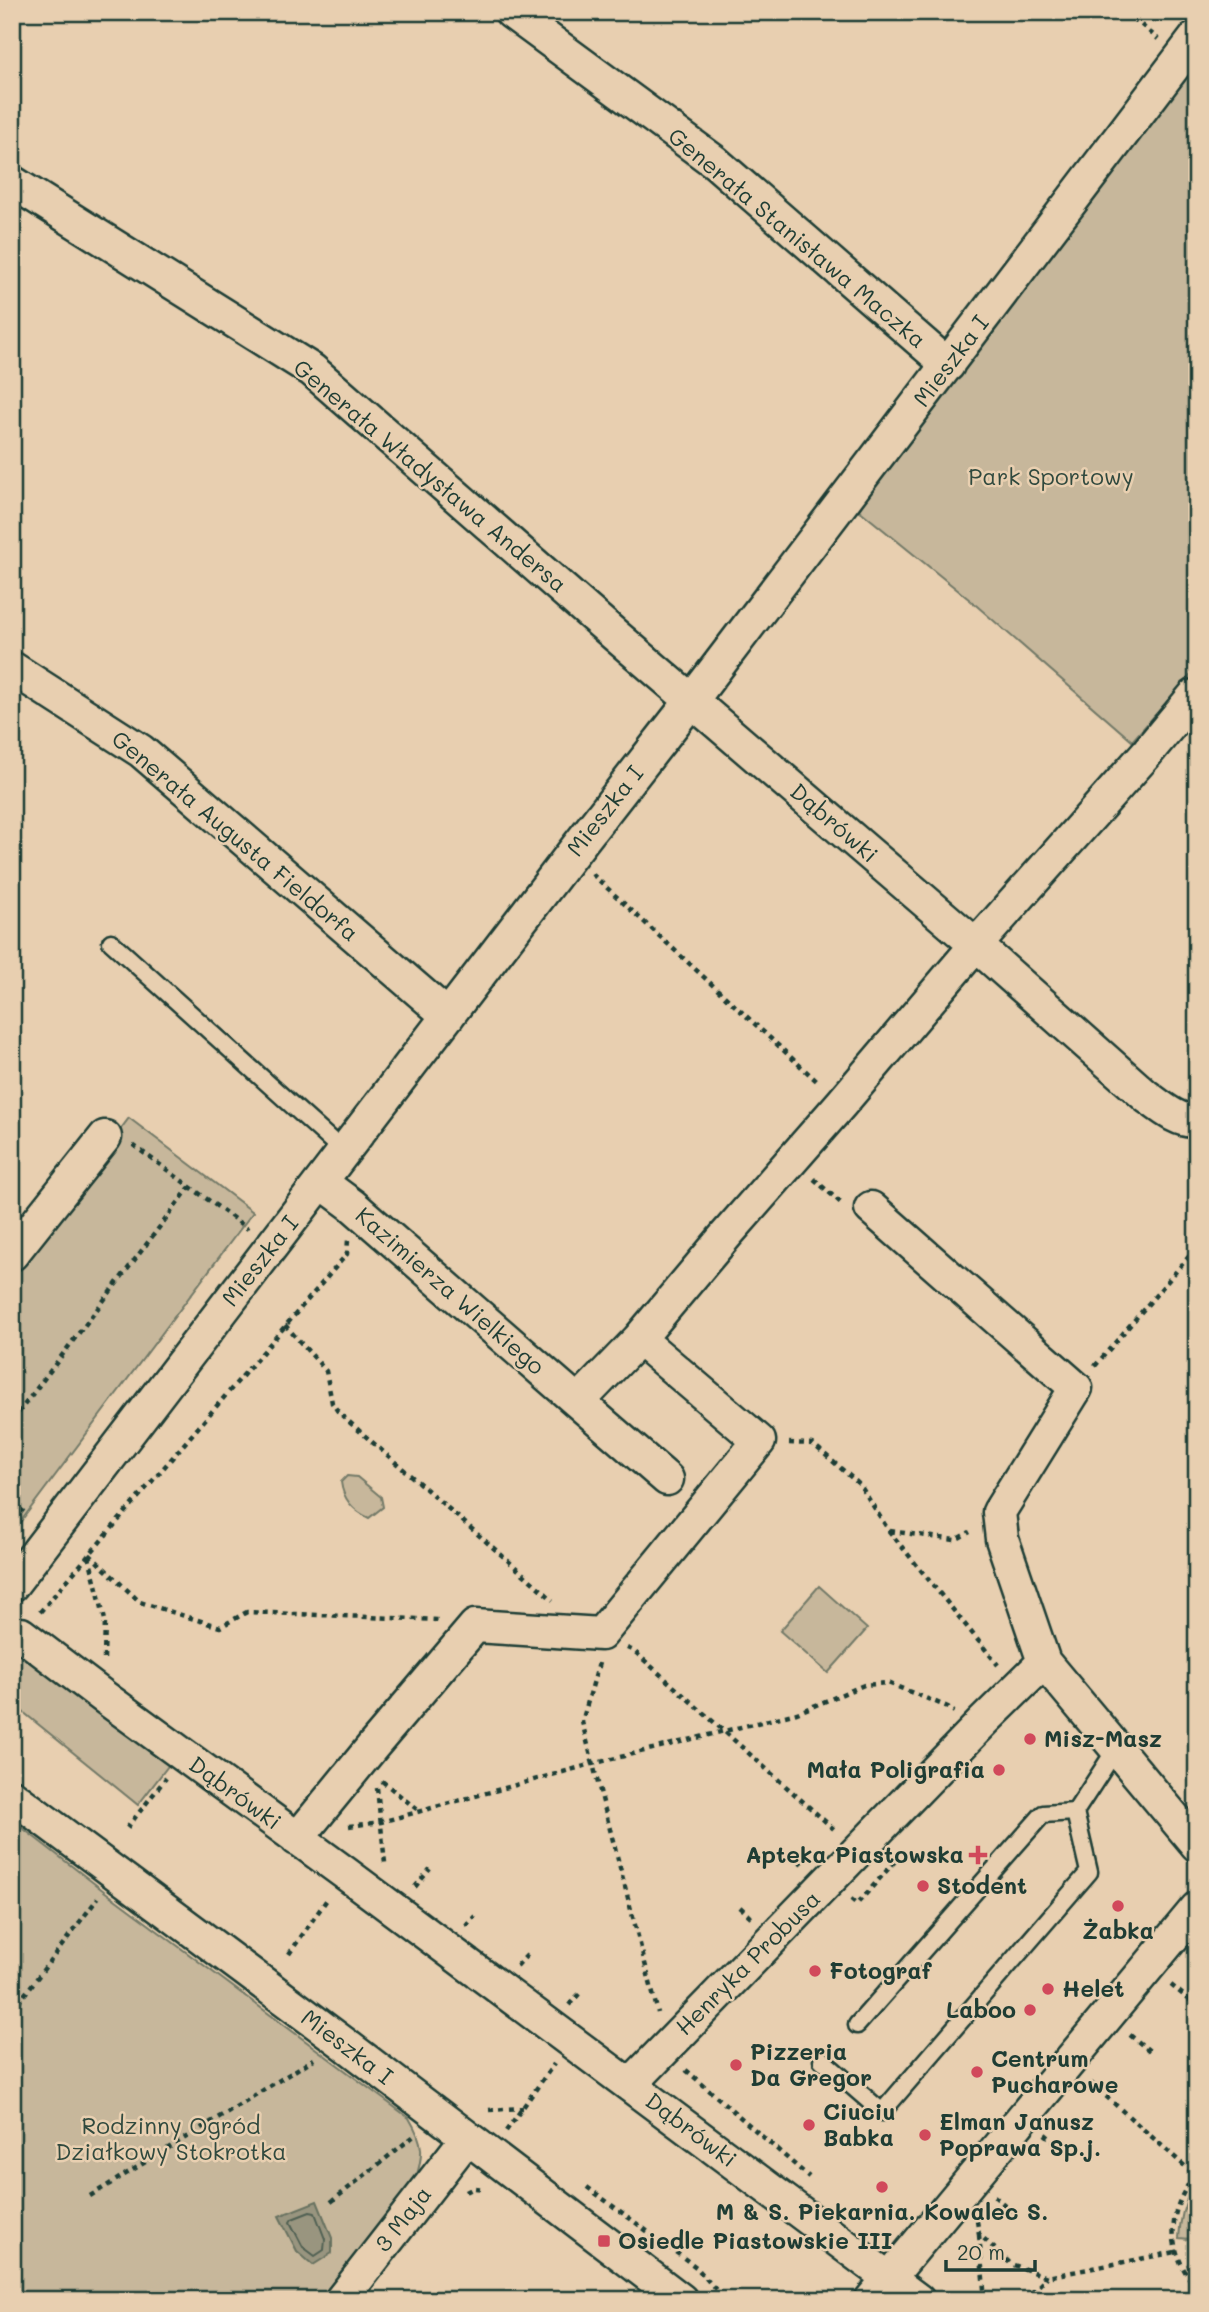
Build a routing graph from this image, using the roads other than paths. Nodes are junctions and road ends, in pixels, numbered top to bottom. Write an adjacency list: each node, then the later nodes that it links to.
1 (511, 12): 4 (street, Generała Stanisława Maczka)
2 (1191, 55): 4 (street, Mieszka I)
3 (12, 182): 7 (street, Generała Władysława Andersa)
4 (948, 365): 7 (street, Mieszka I)
5 (12, 668): 10 (street, Generała Augusta Fieldorfa)
6 (1197, 698): 9 (street)
7 (692, 700): 9 (street, Dąbrówki); 10 (street, Mieszka I)
8 (111, 942): 13 (lane)
9 (976, 945): 11 (street, Dąbrówki); 17 (street)
10 (448, 1016): 13 (street, Mieszka I)
11 (1197, 1121)
12 (105, 1136): 16 (street)
13 (344, 1152): 14 (street, Mieszka I)
14 (321, 1182): 18 (street, Kazimierza Wielkiego); 20 (street, Mieszka I)
15 (877, 1213): 22 (street)
16 (12, 1254)
17 (639, 1339): 18 (street); 26 (street)
18 (578, 1402): 19 (street, Kazimierza Wielkiego)
19 (667, 1479)
20 (12, 1585)
21 (22, 1634): 26 (street, Dąbrówki)
22 (1044, 1662): 23 (street); 31 (street, Henryka Probusa)
23 (1116, 1749): 25 (lane); 27 (street)
24 (12, 1796): 32 (street, Mieszka I)
25 (1075, 1812): 29 (lane); 30 (lane)
26 (297, 1839): 31 (street, Dąbrówki)
27 (1197, 1845)
28 (1197, 1908): 33 (street)
29 (857, 2025)
30 (822, 2060)
31 (630, 2085): 33 (street, Dąbrówki)
32 (467, 2138): 34 (street, 3 Maja); 35 (street, Mieszka I)
33 (881, 2290): 36 (street, Dąbrówki)
34 (341, 2300)
35 (681, 2300)
36 (918, 2300)

